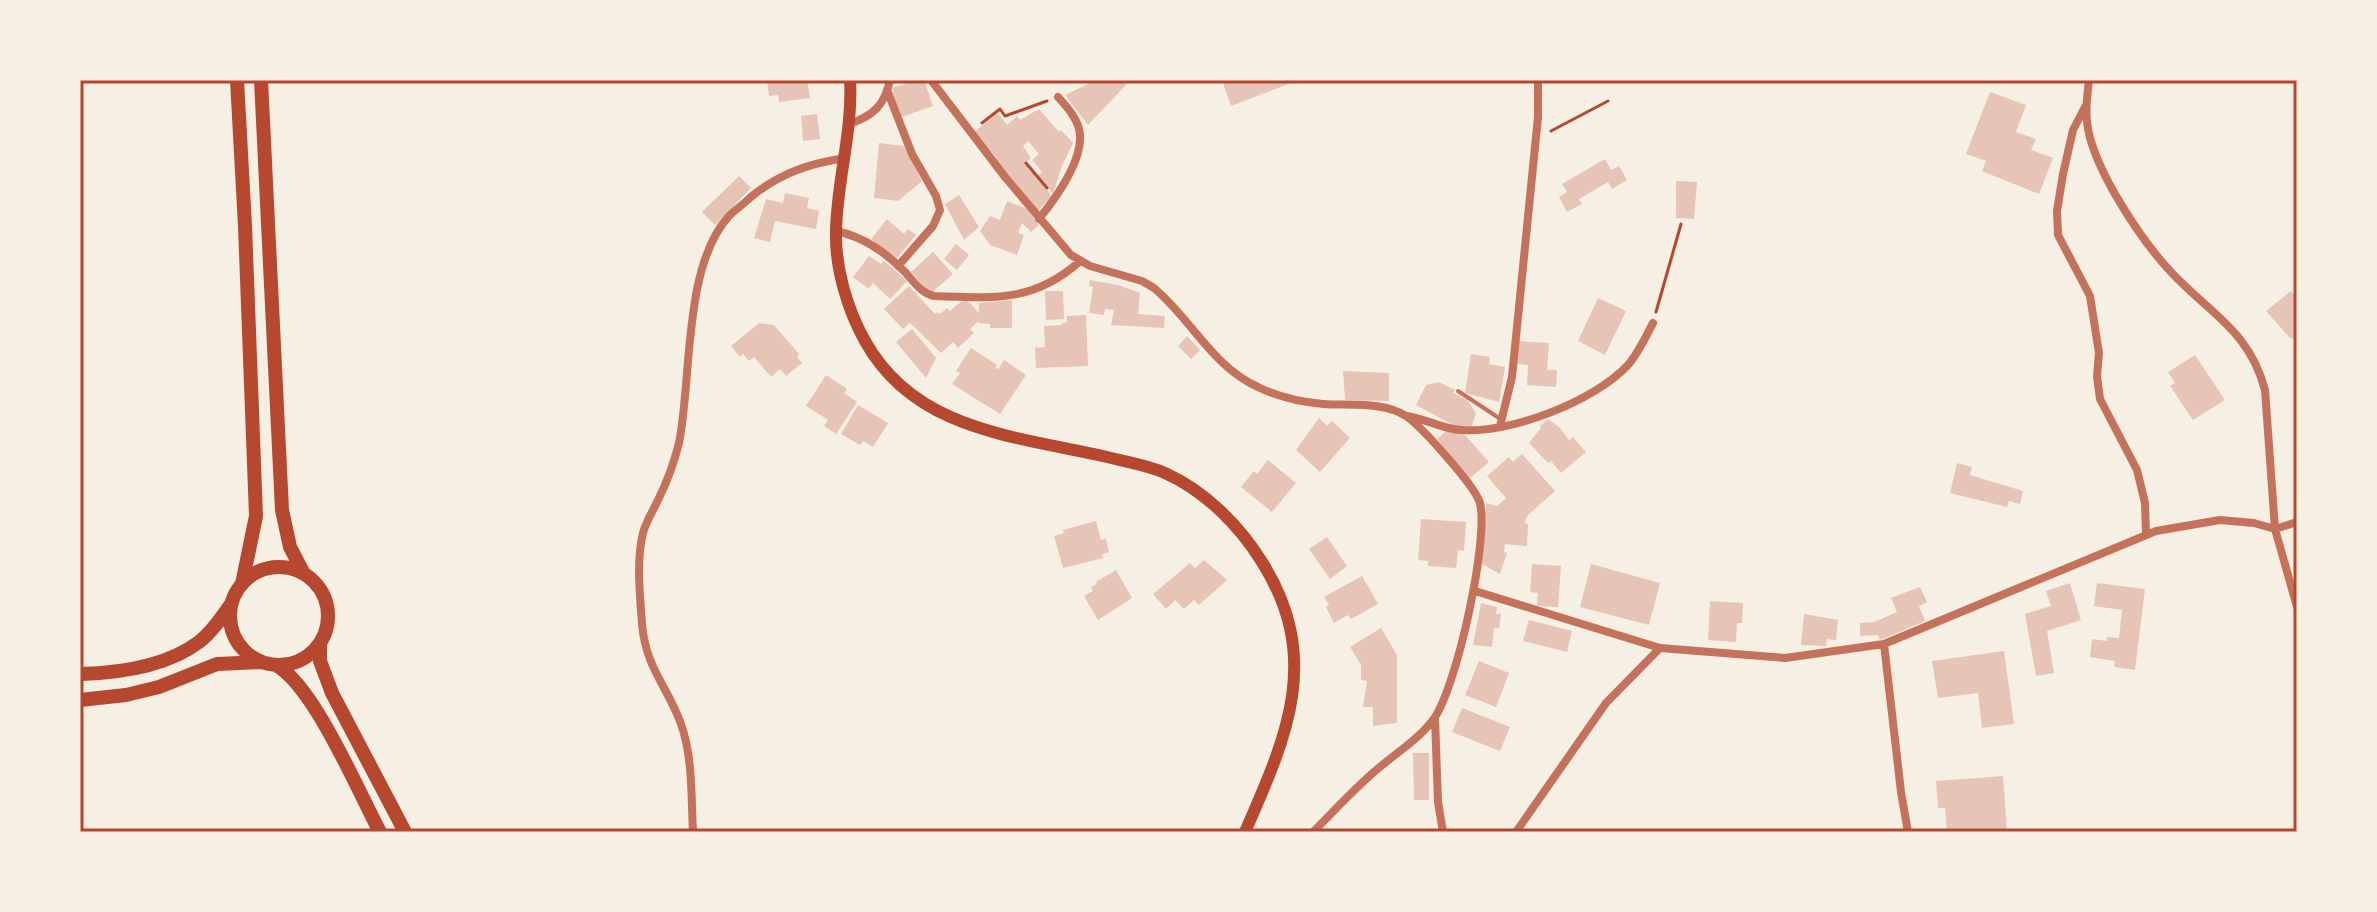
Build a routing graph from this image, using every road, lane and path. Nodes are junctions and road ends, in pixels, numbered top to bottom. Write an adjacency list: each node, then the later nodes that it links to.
1 (237, 80): 31 (main road)
2 (261, 80): 30 (main road)
3 (890, 80): 8 (street)
4 (931, 80): 13 (street)
5 (1538, 80): 14 (street)
6 (2089, 80): 11 (street)
7 (850, 82): 12 (main road)
8 (887, 90): 12 (street); 22 (street)
9 (1058, 97): 13 (path); 17 (street)
10 (1608, 101): 14 (path)
11 (2086, 104): 28 (street); 29 (street)
12 (849, 124): 15 (main road)
13 (970, 132): 18 (street)
14 (1536, 139): 26 (street)
15 (846, 158): 20 (main road); 44 (street)
16 (1026, 163): 17 (path)
17 (1056, 199): 18 (street)
18 (1039, 219): 21 (street)
19 (1681, 224): 23 (path)
20 (836, 231): 22 (street); 45 (main road)
21 (1080, 261): 22 (street); 25 (street)
22 (898, 266)
23 (1653, 323): 26 (street)
24 (1458, 391): 26 (lane)
25 (1406, 416): 26 (street); 32 (street)
26 (1501, 423)
27 (2297, 522): 28 (street)
28 (2275, 529): 29 (street); 34 (street)
29 (2146, 535): 36 (street)
30 (304, 574): 31 (main road); 35 (main road)
31 (242, 584): 33 (main road)
32 (1475, 591): 37 (street); 41 (street)
33 (232, 604): 38 (main road); 39 (main road)
34 (2297, 607)
35 (320, 643): 38 (main road); 43 (main road)
36 (1884, 644): 37 (street); 49 (street)
37 (1660, 648): 48 (street)
38 (269, 664): 40 (main road); 42 (main road)
39 (80, 674)
40 (80, 700)
41 (1435, 718): 46 (street); 47 (street)
42 (380, 832)
43 (405, 832)
44 (693, 832)
45 (1245, 832)
46 (1313, 832)
47 (1443, 832)
48 (1516, 832)
49 (1908, 832)

